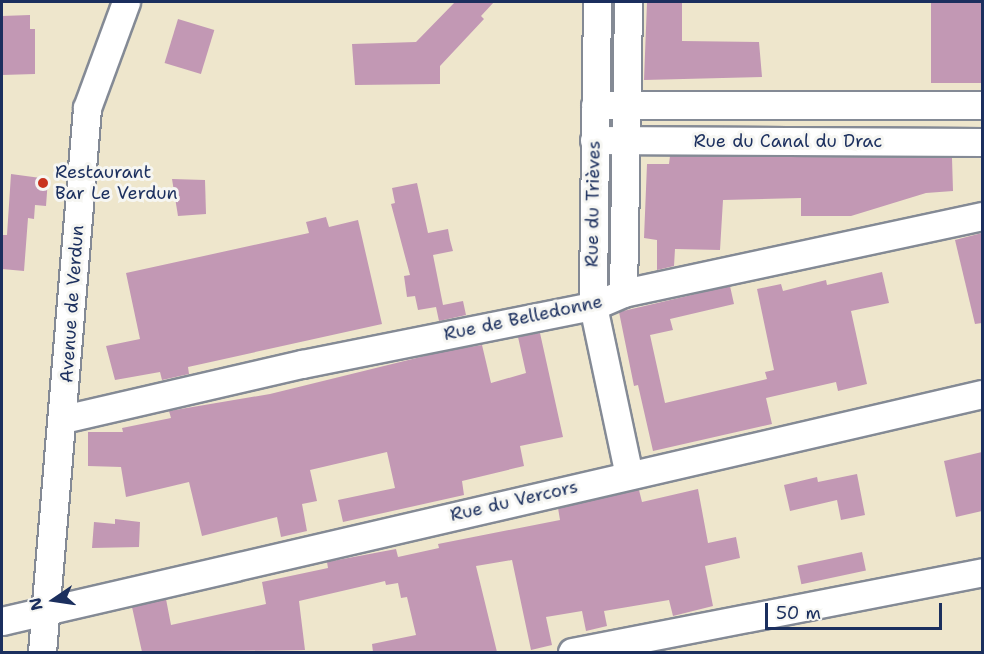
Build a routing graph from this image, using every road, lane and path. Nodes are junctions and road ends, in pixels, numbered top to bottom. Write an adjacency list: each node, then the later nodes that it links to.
1 (126, 2): 14 (street, Avenue de Verdun)
2 (597, 2): 4 (street, Rue du Trièves)
3 (628, 2): 5 (street, Rue du Trièves)
4 (595, 105): 5 (street, Rue du Canal du Drac); 8 (street, Rue du Trièves)
5 (626, 105): 6 (street, Rue du Canal du Drac); 7 (street, Rue du Trièves)
6 (982, 105)
7 (625, 139): 8 (street, Rue du Canal du Drac); 9 (street, Rue du Canal du Drac); 11 (street, Rue du Trièves)
8 (594, 140): 12 (street, Rue du Trièves)
9 (982, 142)
10 (982, 216): 11 (street, Rue de Belledonne)
11 (623, 293): 12 (street, Rue de Belledonne)
12 (593, 306): 14 (street, Rue de Belledonne); 15 (street, Rue du Trièves)
13 (982, 394): 15 (street, Rue du Vercors)
14 (63, 419): 17 (street, Avenue de Verdun)
15 (629, 475): 17 (street, Rue du Vercors)
16 (982, 572): 20 (street)
17 (46, 612): 18 (street, Rue du Vercors); 19 (street, Avenue de Verdun)
18 (2, 621)
19 (42, 652)
20 (572, 652)

